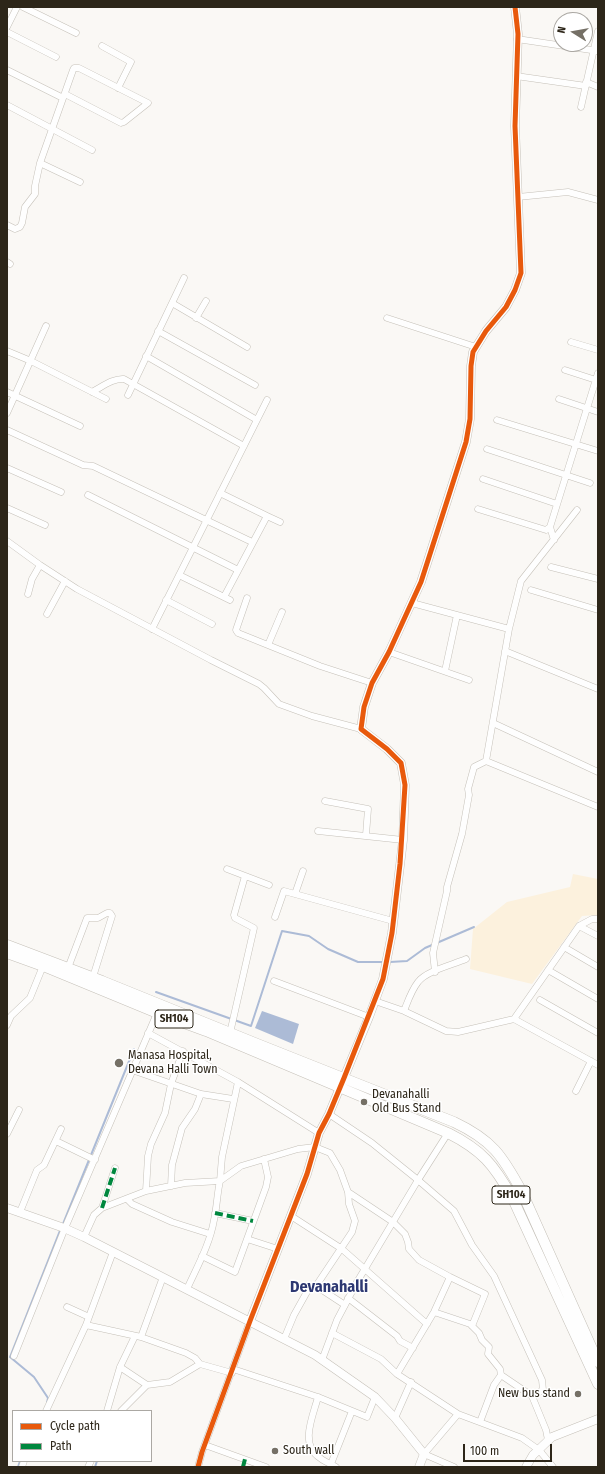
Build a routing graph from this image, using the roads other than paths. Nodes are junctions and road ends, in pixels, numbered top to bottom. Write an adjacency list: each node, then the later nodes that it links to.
1 (17, 7): 4 (street)
2 (23, 7): 7 (street)
3 (515, 7): 8 (street)
4 (7, 27)
5 (598, 31): 10 (street)
6 (7, 32): 11 (street)
7 (76, 32)
8 (518, 39): 10 (street); 13 (street)
9 (102, 46): 16 (street)
10 (596, 50): 14 (street)
11 (56, 57)
12 (7, 70): 17 (street)
13 (516, 76): 14 (street); 24 (street)
14 (586, 84): 15 (street); 19 (street)
15 (598, 87)
16 (118, 88): 17 (street); 17 (street)
17 (64, 96): 20 (street)
18 (7, 105): 20 (street)
19 (581, 107)
20 (52, 129): 21 (street); 22 (street)
21 (92, 150)
22 (40, 163): 23 (street); 26 (street)
23 (80, 182)
24 (518, 197): 25 (street); 36 (street)
25 (598, 200)
26 (7, 225)
27 (184, 278): 29 (street)
28 (206, 301): 30 (street)
29 (172, 303): 30 (street); 33 (street)
30 (196, 318): 35 (street)
31 (387, 318): 36 (street)
32 (46, 326): 40 (street)
33 (158, 331): 39 (street); 45 (street)
34 (571, 342): 37 (street)
35 (247, 347)
36 (476, 347): 94 (street)
37 (598, 350)
38 (7, 351): 40 (street)
39 (146, 356): 44 (street); 56 (street)
40 (30, 361): 47 (street); 48 (street)
41 (565, 370): 43 (street)
42 (598, 372): 43 (street)
43 (596, 380): 53 (street)
44 (133, 384): 47 (street); 49 (street); 61 (street)
45 (255, 385)
46 (7, 392): 48 (street)
47 (92, 392): 50 (street)
48 (15, 395): 55 (street); 58 (street)
49 (128, 395)
50 (106, 399)
51 (558, 399): 53 (street)
52 (267, 400): 56 (street)
53 (587, 408): 54 (street); 60 (street)
54 (598, 412)
55 (7, 413)
56 (257, 420): 61 (street)
57 (497, 420): 60 (street)
58 (80, 426)
59 (7, 430): 76 (street)
60 (576, 444): 63 (street); 65 (street)
61 (244, 446): 69 (street)
62 (487, 449): 65 (street)
63 (598, 451)
64 (7, 468): 68 (street)
65 (566, 475): 67 (street); 71 (street)
66 (483, 479): 71 (street)
67 (590, 483)
68 (62, 492)
69 (220, 493): 75 (street); 76 (street)
70 (88, 495): 83 (street)
71 (557, 504): 79 (street)
72 (7, 508): 78 (street)
73 (478, 509): 79 (street)
74 (577, 510): 80 (street)
75 (267, 516): 77 (street); 82 (street)
76 (207, 520): 82 (street); 83 (street)
77 (280, 522)
78 (45, 524)
79 (550, 526): 80 (street)
80 (554, 540): 101 (street)
81 (7, 541): 84 (street)
82 (252, 542): 86 (street)
83 (193, 547): 86 (street); 87 (street)
84 (40, 565): 89 (street); 91 (street)
85 (551, 566): 88 (street)
86 (238, 570): 87 (street)
87 (179, 575): 93 (street)
88 (598, 579)
89 (65, 581): 97 (street); 100 (street)
90 (531, 590): 95 (street)
91 (28, 594)
92 (247, 598): 102 (street)
93 (166, 600): 99 (street); 100 (street)
94 (412, 603): 98 (street); 104 (street)
95 (598, 610)
96 (282, 612): 102 (street)
97 (48, 614)
98 (456, 615): 101 (street); 105 (street)
99 (212, 624)
100 (152, 629): 110 (street)
101 (509, 629): 103 (street)
102 (268, 645): 107 (street)
103 (505, 651): 108 (street); 109 (street)
104 (389, 652): 105 (street); 107 (street)
105 (445, 671): 106 (street)
106 (469, 680)
107 (372, 683): 110 (street)
108 (598, 688)
109 (493, 723): 111 (street); 112 (street)
110 (361, 729): 117 (street)
111 (486, 761): 114 (street); 136 (street)
112 (598, 772)
113 (325, 801): 116 (street)
114 (598, 807)
115 (318, 831): 116 (street)
116 (366, 836): 117 (street)
117 (403, 840): 125 (street)
118 (227, 869): 120 (street)
119 (303, 871): 122 (street)
120 (245, 876): 121 (street); 148 (street)
121 (269, 885)
122 (295, 894): 123 (street); 125 (street)
123 (275, 917)
124 (598, 919): 126 (street)
125 (393, 921): 141 (street)
126 (579, 926): 127 (street); 129 (street)
127 (598, 936)
128 (7, 945): 134 (main road, SH104)
129 (564, 947): 133 (street); 135 (street)
130 (7, 953): 132 (main road, SH104)
131 (466, 959): 136 (street)
132 (42, 966): 142 (main road, SH104); 146 (street)
133 (598, 967)
134 (68, 968): 137 (main road, SH104); 137 (street)
135 (548, 970): 139 (street); 145 (street)
136 (435, 972): 143 (street)
137 (93, 977): 142 (main road, SH104)
138 (274, 981): 144 (street)
139 (598, 999)
140 (540, 1000): 149 (street)
141 (375, 1001): 143 (street); 144 (street)
142 (159, 1009): 147 (street); 148 (main road, SH104); 155 (main road, SH104)
143 (404, 1011): 145 (street)
144 (369, 1017): 155 (street)
145 (514, 1018): 151 (street)
146 (7, 1025)
147 (148, 1033): 150 (street); 153 (street)
148 (230, 1033): 155 (main road, SH104)
149 (598, 1033)
150 (182, 1052): 154 (street); 156 (street)
151 (591, 1061): 152 (street); 157 (street)
152 (598, 1065)
153 (132, 1070): 156 (street); 169 (street)
154 (238, 1082): 159 (street); 163 (street)
155 (342, 1083): 161 (street); 164 (main road, SH104); 212 (main road, SH104)
156 (171, 1084): 158 (street); 174 (street)
157 (576, 1091)
158 (201, 1094): 159 (street); 173 (street)
159 (233, 1099): 172 (street)
160 (19, 1110): 165 (street)
161 (330, 1114): 163 (street); 171 (street)
162 (61, 1129): 166 (street)
163 (319, 1133): 167 (street)
164 (448, 1133): 171 (street); 219 (main road, SH104)
165 (7, 1134)
166 (56, 1141): 169 (street); 179 (street)
167 (315, 1147): 168 (street); 175 (street); 181 (street)
168 (264, 1159): 172 (street); 182 (street)
169 (95, 1160): 184 (street)
170 (115, 1168): 178 (street)
171 (418, 1180): 183 (street); 221 (street)
172 (220, 1181): 173 (street); 180 (street)
173 (171, 1186): 174 (street)
174 (146, 1191): 176 (street)
175 (348, 1192): 183 (street); 189 (street)
176 (127, 1199): 178 (street); 185 (street)
177 (7, 1208): 179 (street)
178 (102, 1208): 186 (street)
179 (20, 1212): 184 (street)
180 (215, 1213): 182 (street); 185 (street)
181 (291, 1216): 188 (street); 189 (street)
182 (253, 1221): 187 (street)
183 (393, 1222): 192 (street); 194 (street)
184 (63, 1227): 186 (street); 210 (street)
185 (210, 1234): 191 (street)
186 (84, 1237): 190 (street)
187 (246, 1239): 188 (street); 191 (street)
188 (278, 1249): 202 (street)
189 (342, 1249): 192 (street); 195 (street)
190 (112, 1252): 193 (street); 201 (street)
191 (202, 1256): 196 (street)
192 (365, 1268): 197 (street); 203 (street)
193 (164, 1277): 196 (street); 207 (street)
194 (450, 1277): 200 (street); 205 (street)
195 (316, 1286): 198 (street); 208 (street)
196 (187, 1289): 202 (street)
197 (348, 1298): 198 (street); 209 (street)
198 (345, 1305): 206 (street)
199 (67, 1307): 201 (street)
200 (434, 1312): 203 (street); 205 (street)
201 (89, 1317): 204 (street)
202 (250, 1321): 208 (street); 215 (street)
203 (427, 1324): 209 (street)
204 (86, 1325): 207 (street); 224 (street)
205 (472, 1326): 217 (street)
206 (332, 1333): 211 (street); 216 (street)
207 (138, 1336): 213 (street); 214 (street)
208 (284, 1339): 211 (street)
209 (413, 1348): 216 (street)
210 (14, 1356)
211 (322, 1360): 222 (street)
212 (598, 1362)
213 (200, 1364): 215 (street); 220 (street)
214 (120, 1367): 220 (street); 225 (street)
215 (233, 1371): 223 (street); 233 (street)
216 (397, 1374): 218 (street)
217 (501, 1375): 221 (street); 231 (street)
218 (411, 1382): 228 (street); 229 (street)
219 (598, 1384)
220 (147, 1385): 226 (street)
221 (532, 1396): 232 (street)
222 (375, 1397): 227 (street); 229 (street)
223 (318, 1398): 227 (street); 237 (street)
224 (46, 1410)
225 (107, 1410)
226 (121, 1410)
227 (352, 1411): 237 (street)
228 (458, 1414): 231 (street); 235 (street)
229 (395, 1418): 235 (street)
230 (598, 1419): 232 (street)
231 (480, 1422): 234 (street)
232 (548, 1440): 234 (street)
233 (205, 1445): 236 (street); 238 (street)
234 (539, 1450): 243 (street); 244 (street)
235 (424, 1454): 241 (street); 242 (street)
236 (245, 1459): 239 (street); 240 (street)
237 (334, 1466)
238 (198, 1467)
239 (243, 1467)
240 (266, 1467)
241 (419, 1467)
242 (454, 1467)
243 (526, 1467)
244 (553, 1467)

